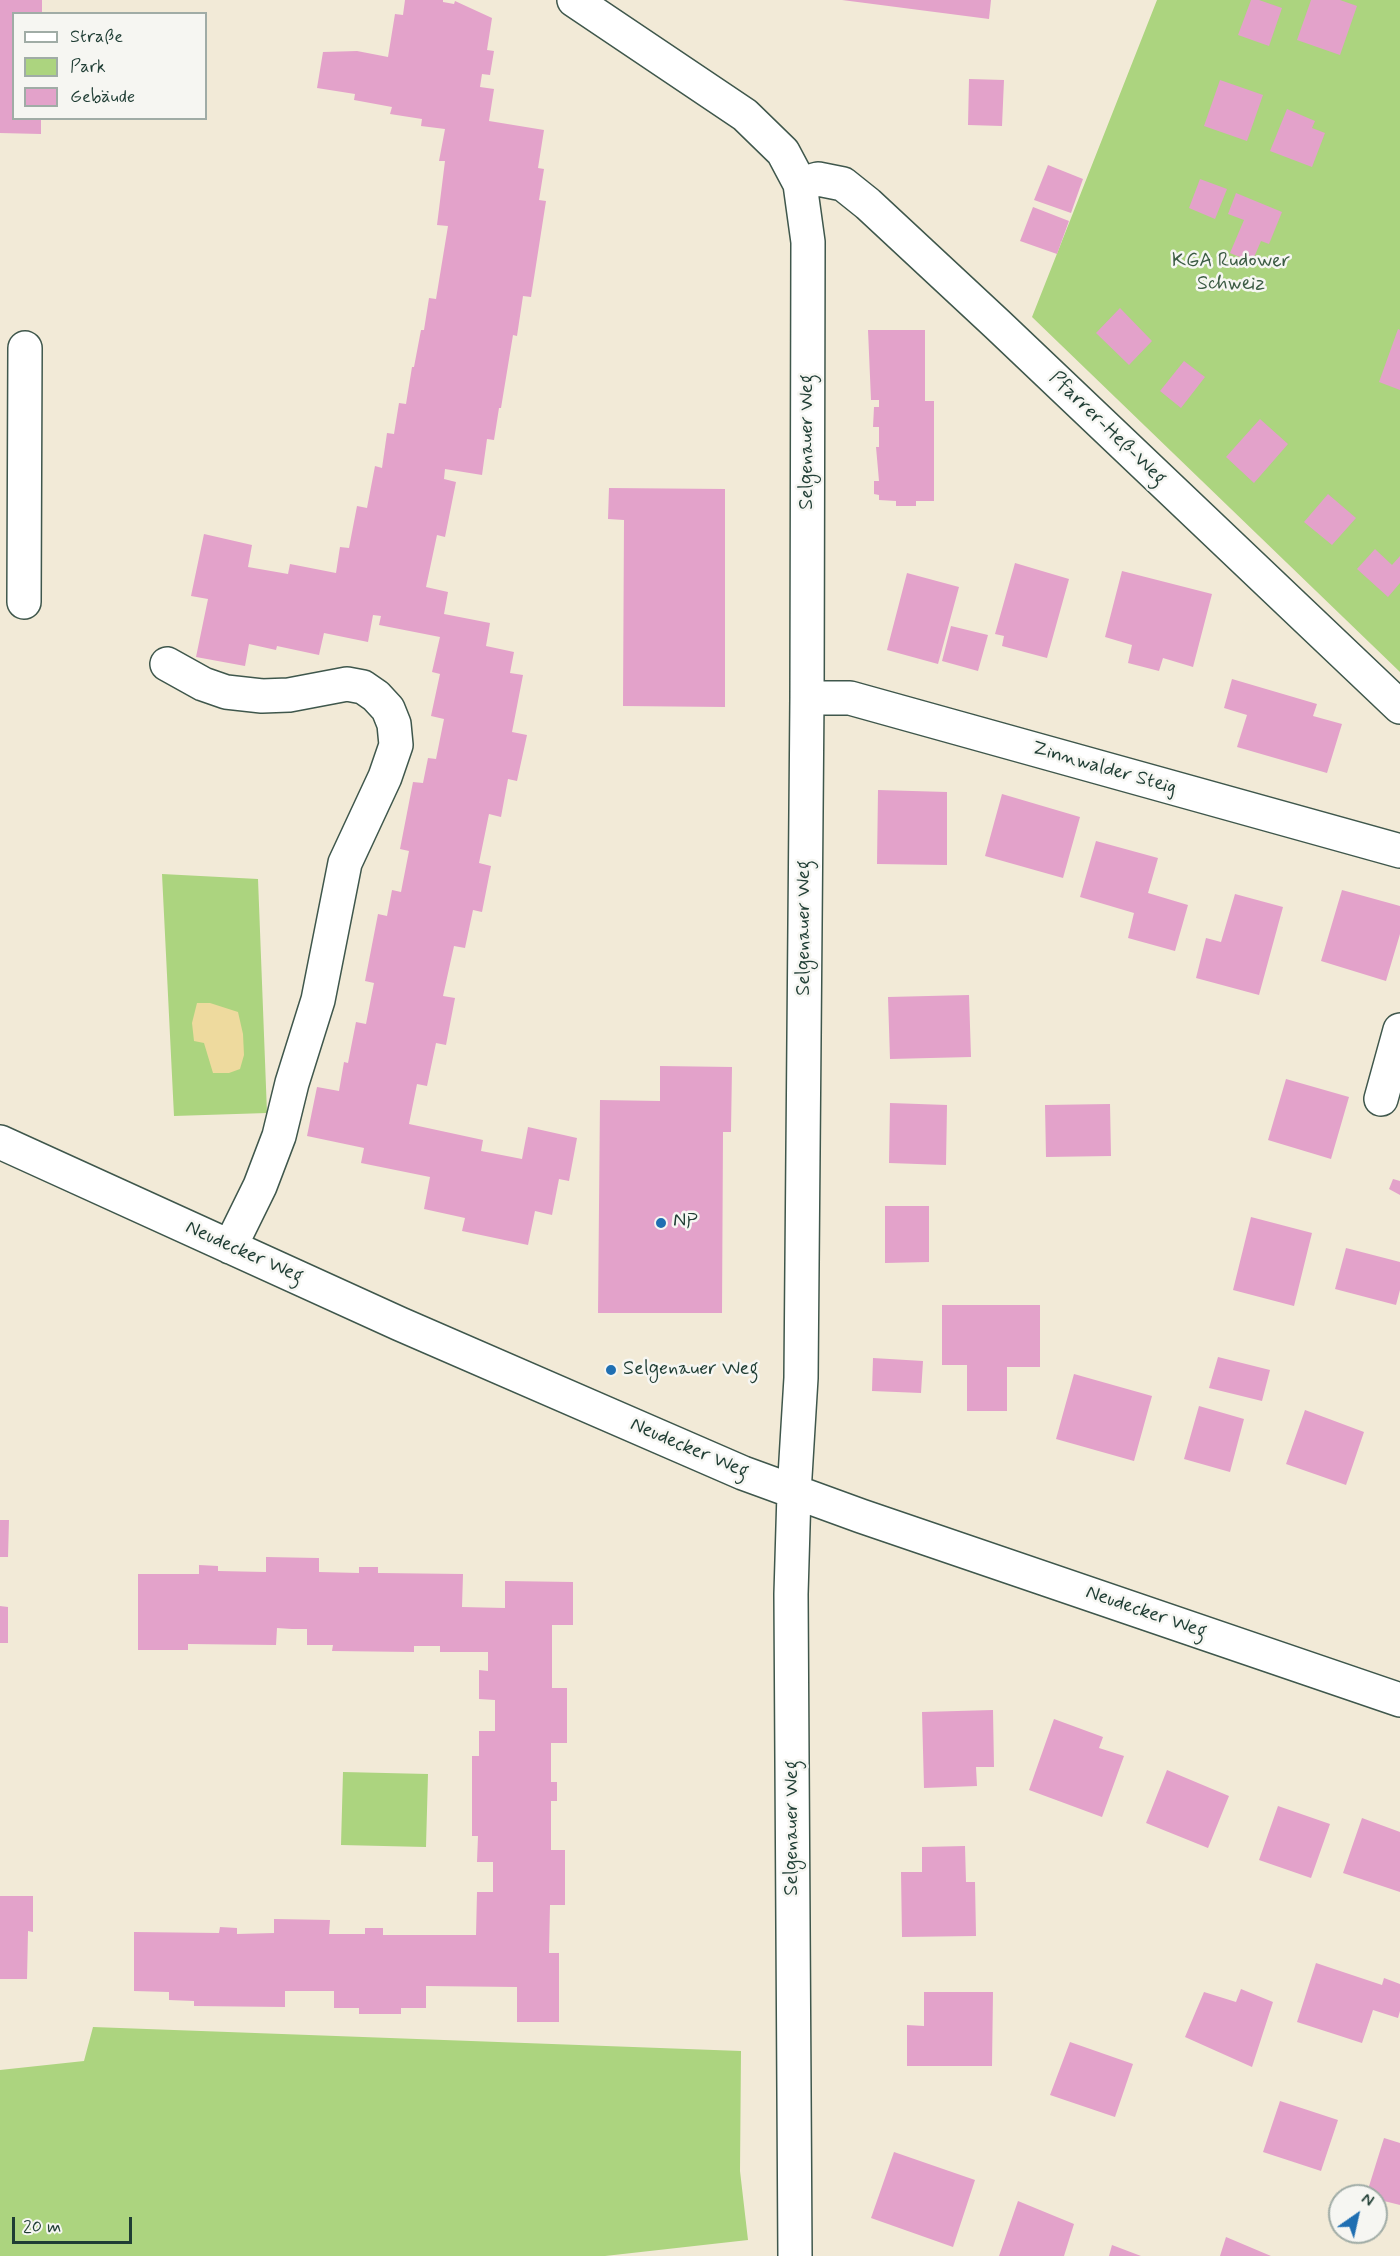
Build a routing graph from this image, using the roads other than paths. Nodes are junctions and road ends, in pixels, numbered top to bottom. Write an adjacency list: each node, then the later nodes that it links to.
1 (574, 0): 2 (street, Selgenauer Weg)
2 (800, 184): 6 (street, Selgenauer Weg); 7 (street, Pfarrer-Heß-Weg)
3 (25, 348): 4 (street)
4 (24, 602)
5 (167, 663): 12 (street)
6 (807, 698): 8 (street, Zinnwalder Steig); 13 (street, Selgenauer Weg)
7 (1400, 707)
8 (1400, 851)
9 (1400, 1030): 10 (street)
10 (1381, 1099)
11 (0, 1142): 12 (street, Neudecker Weg)
12 (230, 1247): 13 (street, Neudecker Weg)
13 (794, 1493): 14 (street, Neudecker Weg); 15 (street, Selgenauer Weg)
14 (1400, 1700)
15 (795, 2256)

